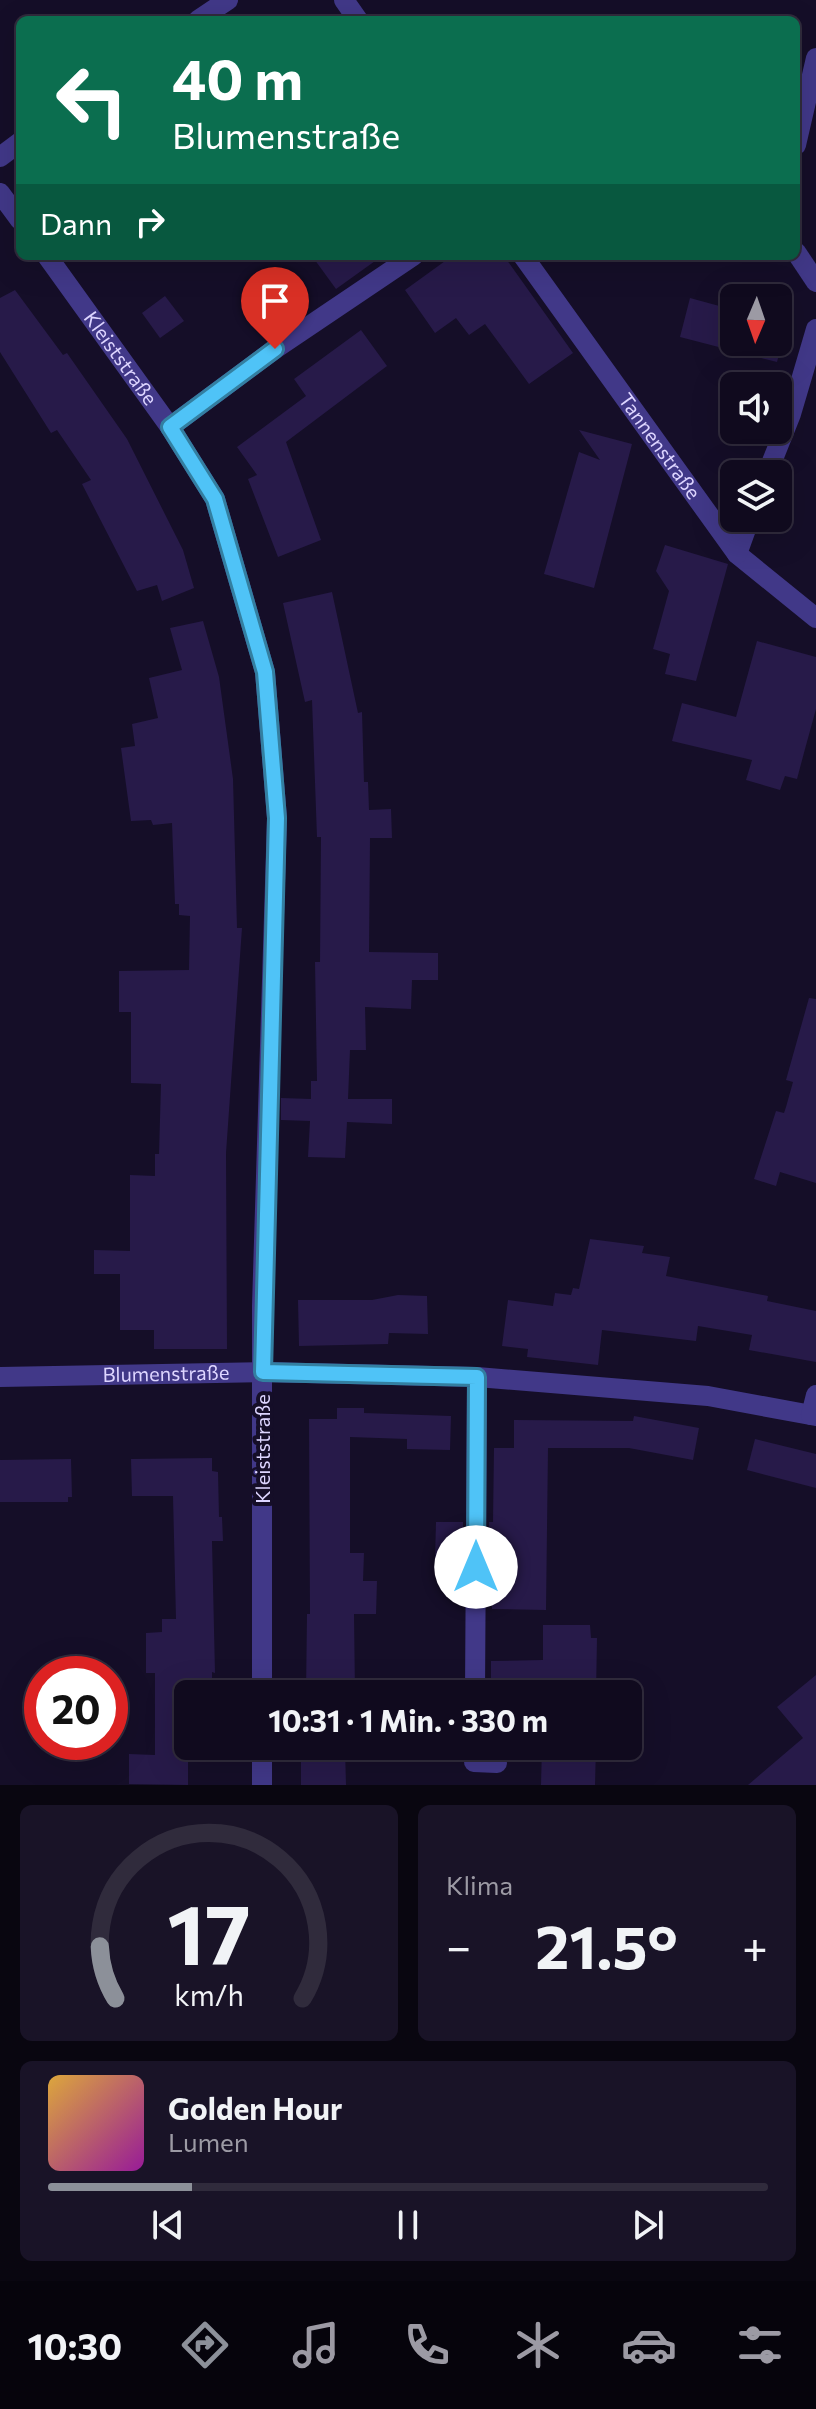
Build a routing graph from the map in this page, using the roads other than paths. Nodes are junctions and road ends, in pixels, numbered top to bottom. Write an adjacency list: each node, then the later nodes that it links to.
1 (228, 0): 2 (street)
2 (208, 16)
3 (816, 58): 4 (street)
4 (800, 128)
5 (0, 193): 6 (street)
6 (16, 215)
7 (800, 258): 11 (street)
8 (50, 260): 13 (street, Kleiststraße)
9 (526, 260): 16 (street, Tannenstraße)
10 (390, 262): 13 (street)
11 (816, 282)
12 (816, 329): 14 (street)
13 (170, 427): 18 (street, Kleiststraße)
14 (773, 460)
15 (745, 532): 16 (street)
16 (737, 554): 17 (street, Tannenstraße)
17 (816, 618)
18 (263, 1372): 19 (street, Blumenstraße); 20 (street, Blumenstraße); 22 (street, Kleiststraße)
19 (0, 1377)
20 (477, 1377): 21 (street, Blumenstraße); 23 (street)
21 (814, 1409)
22 (262, 1680)
23 (475, 1680)
24 (262, 1760): 27 (street)
25 (474, 1760): 26 (street)
26 (497, 1763)
27 (262, 1785)

